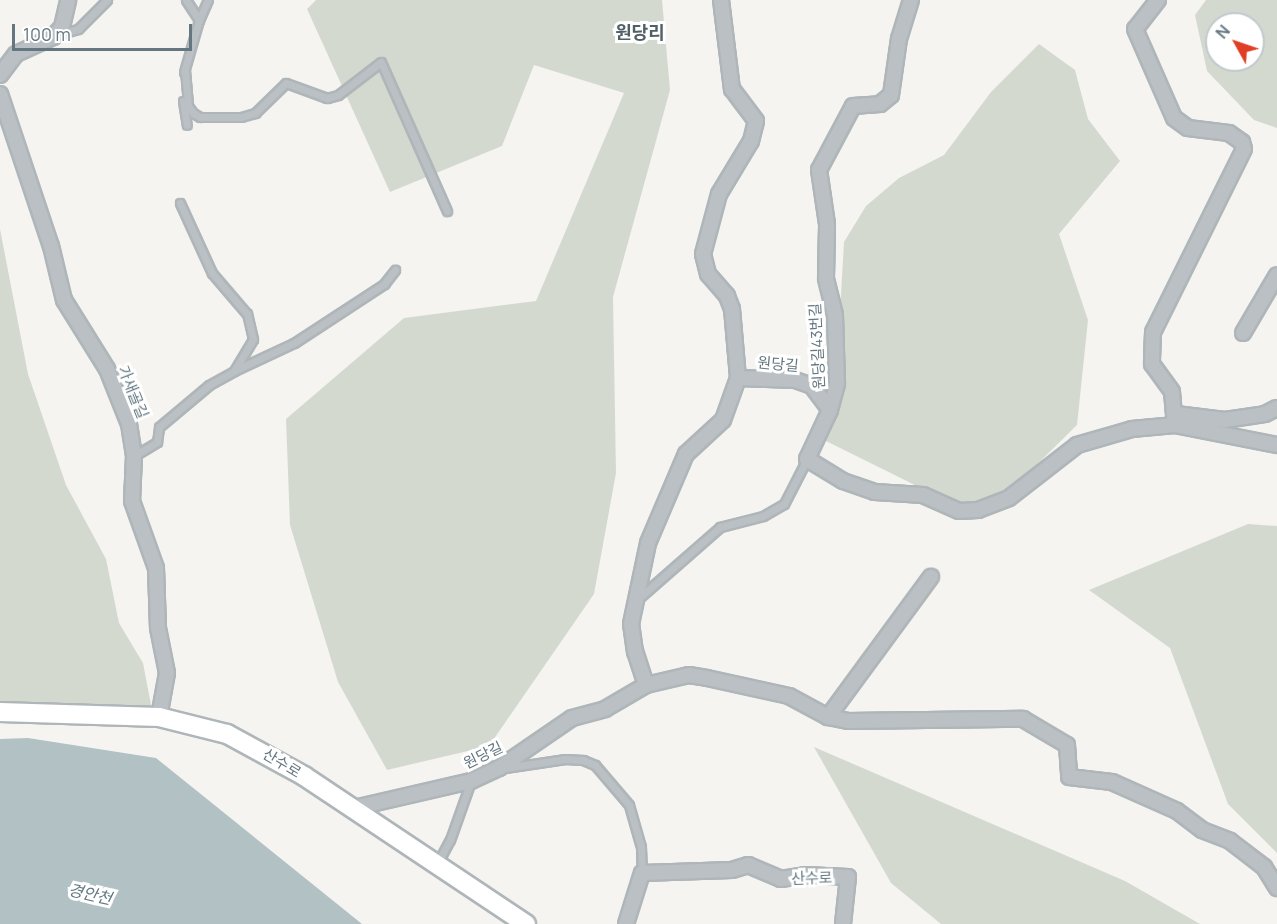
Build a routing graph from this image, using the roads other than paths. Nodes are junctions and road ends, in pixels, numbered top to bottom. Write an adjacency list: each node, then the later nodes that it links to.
1 (68, 0): 9 (street)
2 (108, 0): 9 (lane)
3 (186, 0): 8 (lane)
4 (208, 0): 8 (lane)
5 (721, 0): 20 (street)
6 (910, 0): 22 (street, 원당길43번길)
7 (1158, 0): 23 (street)
8 (199, 20): 10 (lane)
9 (53, 37): 11 (street)
10 (185, 70): 13 (lane); 15 (lane)
11 (0, 75)
12 (0, 94): 25 (street, 가새골길)
13 (187, 125)
14 (180, 203): 19 (lane)
15 (447, 211)
16 (395, 270): 19 (lane)
17 (1277, 275): 18 (street)
18 (1243, 333)
19 (234, 371): 25 (lane)
20 (738, 378): 22 (street, 원당길); 28 (street, 원당길)
21 (1277, 408): 23 (street)
22 (830, 410): 26 (street)
23 (1175, 419): 24 (street); 26 (street)
24 (1277, 445)
25 (134, 456): 31 (street, 가새골길)
26 (807, 459): 28 (lane)
27 (931, 577): 32 (street)
28 (633, 604): 29 (street, 원당길)
29 (646, 685): 32 (street); 33 (street, 원당길)
30 (0, 712): 31 (main road, 산수로)
31 (159, 717): 35 (main road, 산수로)
32 (828, 717): 38 (street)
33 (499, 768): 34 (street, 원당길); 37 (lane)
34 (471, 781): 35 (street, 원당길); 36 (lane)
35 (354, 808): 36 (main road, 산수로)
36 (437, 864): 39 (main road, 산수로)
37 (642, 873): 40 (street); 41 (street, 산수로)
38 (1277, 888)
39 (526, 924)
40 (626, 924)
41 (843, 924)

